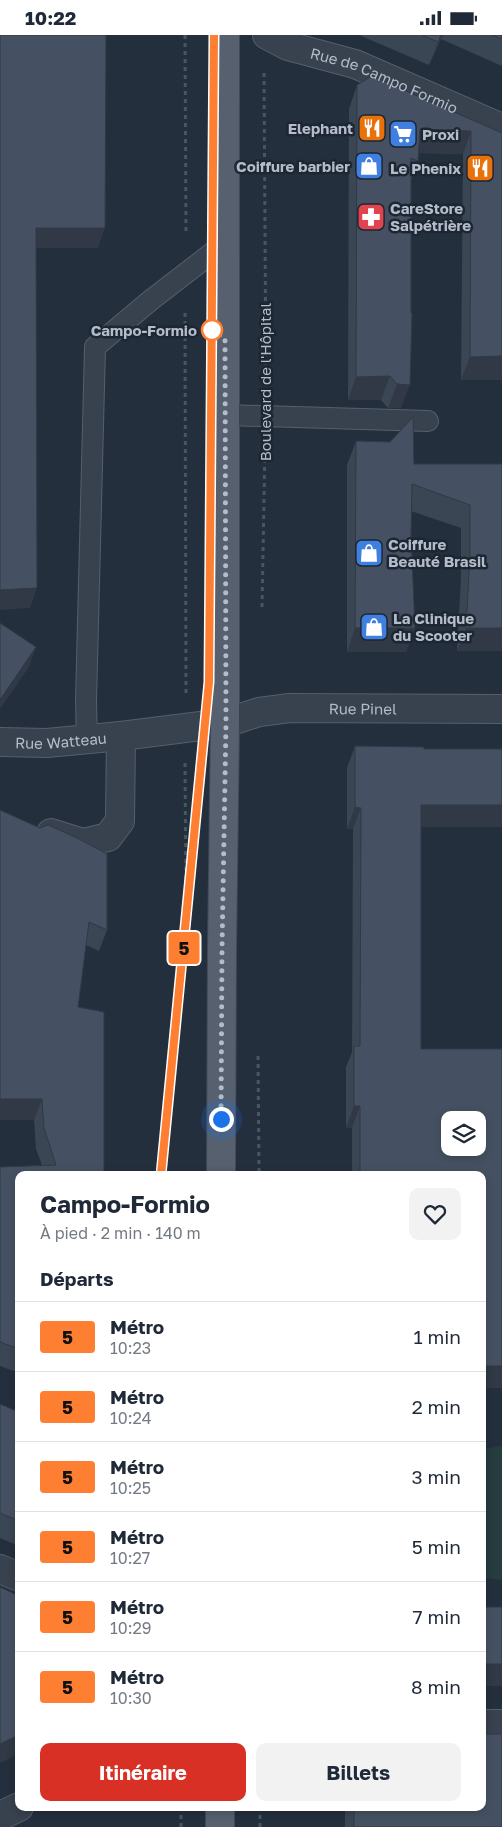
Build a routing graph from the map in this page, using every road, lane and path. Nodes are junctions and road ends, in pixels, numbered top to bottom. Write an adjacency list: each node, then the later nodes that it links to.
1 (185, 35): 6 (path)
2 (225, 35): 7 (main road)
3 (267, 35): 5 (street, Rue de Campo Formio)
4 (264, 86): 10 (path, Boulevard de l'Hôpital)
5 (502, 128)
6 (186, 243)
7 (226, 243): 9 (main road); 17 (lane)
8 (184, 318): 13 (path)
9 (225, 415): 10 (lane); 15 (main road)
10 (266, 416): 11 (lane); 12 (path, Boulevard de l'Hôpital)
11 (428, 421)
12 (262, 610)
13 (186, 696)
14 (502, 709): 15 (street, Rue Pinel)
15 (226, 723): 16 (street, Rue Watteau); 20 (main road)
16 (121, 736): 17 (street, Rue Watteau); 19 (street, Rue Watteau)
17 (87, 740): 18 (street, Rue Watteau)
18 (0, 742)
19 (30, 826)
20 (221, 1171)
21 (0, 1569): 22 (street)
22 (15, 1575)
23 (486, 1724): 24 (street)
24 (502, 1724)
25 (15, 1809): 29 (street)
26 (181, 1811): 30 (path)
27 (220, 1811): 31 (main road)
28 (260, 1811): 32 (path)
29 (0, 1816)
30 (181, 1827)
31 (220, 1827)
32 (260, 1827)

